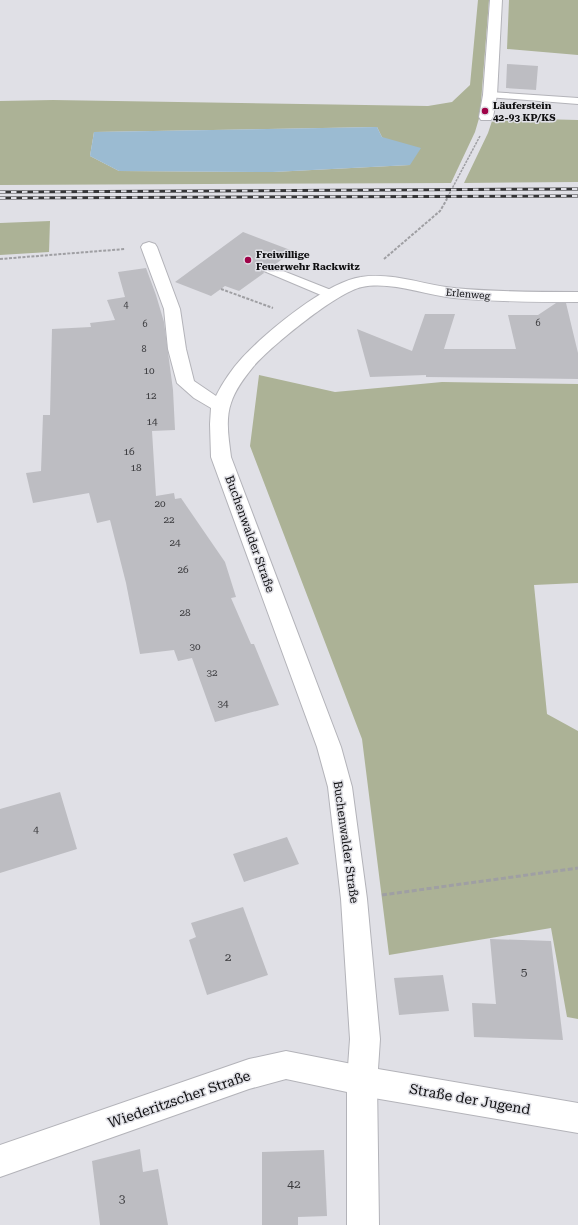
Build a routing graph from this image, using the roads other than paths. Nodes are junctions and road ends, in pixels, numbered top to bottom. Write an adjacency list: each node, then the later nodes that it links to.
1 (496, 0): 2 (street)
2 (490, 95): 3 (lane); 4 (street)
3 (578, 101)
4 (486, 117)
5 (149, 247): 10 (street)
6 (268, 270): 8 (lane)
7 (359, 282): 8 (street, Buchenwalder Straße); 9 (street, Erlenweg)
8 (332, 295): 10 (street, Buchenwalder Straße)
9 (578, 297)
10 (221, 406): 11 (street, Buchenwalder Straße)
11 (362, 1081): 12 (street, Straße der Jugend); 13 (street, Wiederitzscher Straße); 14 (street, Buchenwalder Straße)
12 (578, 1118)
13 (0, 1160)
14 (363, 1225)

